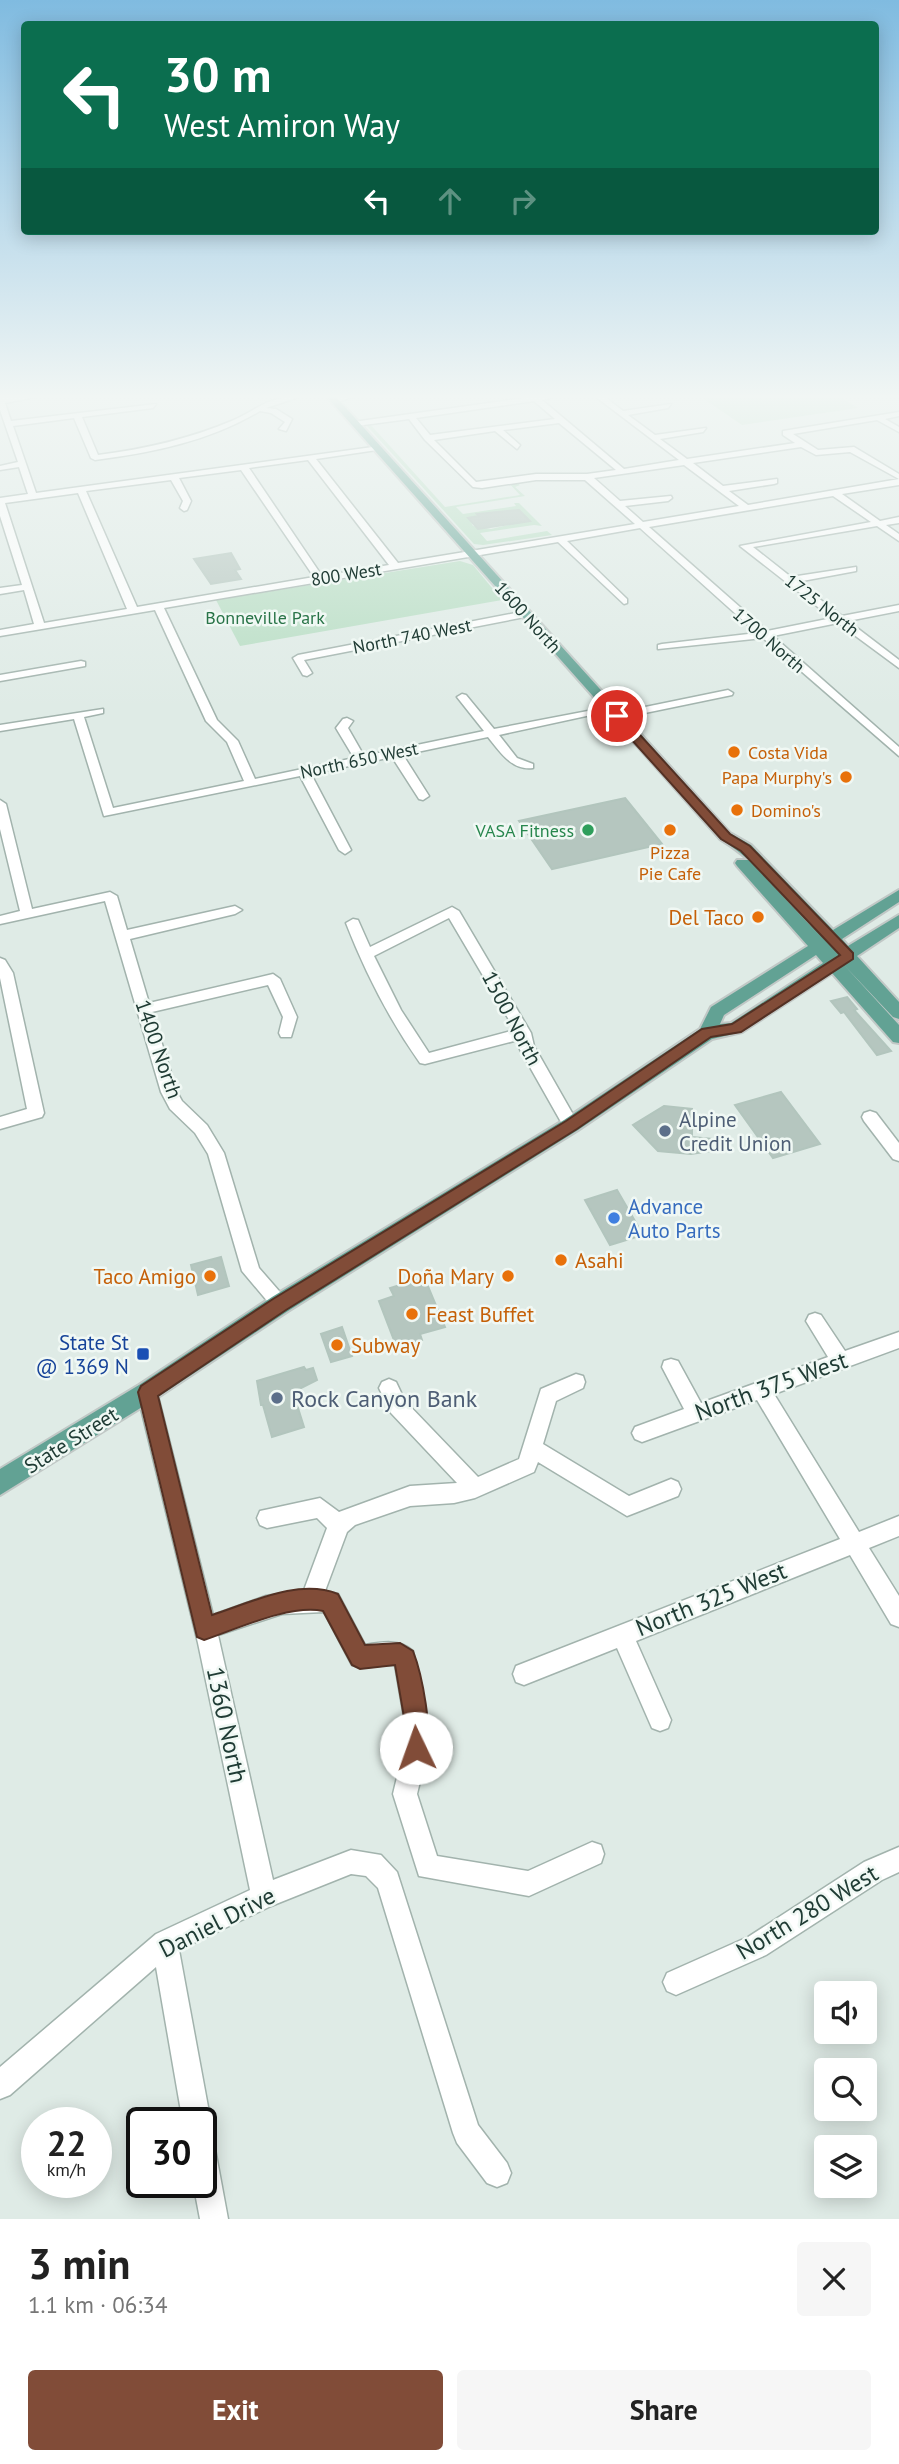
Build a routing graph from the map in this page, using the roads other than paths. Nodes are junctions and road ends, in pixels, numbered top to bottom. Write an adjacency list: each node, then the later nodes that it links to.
1 (0, 501): 18 (street)
2 (86, 501): 31 (street)
3 (187, 501): 14 (street)
4 (266, 501): 24 (street)
5 (344, 501): 22 (street)
6 (425, 501): 21 (main road, 1600 North)
7 (613, 501): 12 (street, 1700 North)
8 (650, 501): 12 (street)
9 (737, 501): 13 (street)
10 (786, 501): 13 (street, 800 West)
11 (846, 501): 16 (street)
12 (618, 505): 17 (street, 1700 North)
13 (745, 507): 17 (street, 800 West)
14 (184, 508)
15 (899, 520): 16 (street)
16 (877, 523): 19 (street); 25 (street, 1725 North)
17 (641, 525): 20 (street, 800 West); 36 (street, 1700 North)
18 (4, 532): 26 (street)
19 (899, 538)
20 (560, 539): 21 (street, 800 West); 28 (street)
21 (472, 553): 22 (street, 800 West); 32 (main road, 1600 North)
22 (395, 566): 24 (street, 800 West)
23 (853, 569): 25 (street)
24 (319, 578): 29 (street, 800 West)
25 (791, 580): 33 (street, 1725 North)
26 (26, 587): 27 (street); 34 (street)
27 (0, 591)
28 (624, 601)
29 (159, 606): 31 (street, 800 West); 57 (street)
30 (899, 608): 33 (street)
31 (133, 610): 34 (street, 800 West)
32 (526, 614): 37 (street, North 740 West); 47 (main road, 1600 North)
33 (841, 619): 36 (street); 41 (street, 1725 North)
34 (40, 626): 35 (street, 800 West)
35 (0, 633)
36 (763, 635): 38 (street); 53 (street, 1700 North)
37 (400, 639): 39 (street); 42 (street, North 740 West)
38 (662, 647)
39 (409, 653)
40 (81, 664): 43 (street)
41 (898, 664)
42 (307, 673)
43 (0, 678)
44 (727, 693): 47 (street, North 650 West)
45 (462, 697): 51 (street)
46 (99, 711): 48 (street)
47 (613, 712): 51 (street, North 650 West); 68 (main road, 1600 North)
48 (78, 715): 50 (street); 57 (street, North 650 West)
49 (347, 721): 54 (street)
50 (0, 729)
51 (490, 733): 52 (street, North 650 West); 55 (street)
52 (396, 752): 54 (street, North 650 West); 58 (street)
53 (899, 752)
54 (361, 760): 56 (street, North 650 West)
55 (529, 766)
56 (303, 771): 57 (street, North 650 West); 60 (street)
57 (250, 782)
58 (423, 796)
59 (0, 804): 63 (street)
60 (345, 850)
61 (899, 895): 68 (main road, State Street)
62 (235, 909): 67 (street)
63 (27, 914): 64 (street); 67 (street, 1400 North)
64 (0, 920)
65 (899, 920): 70 (main road, State Street)
66 (352, 923): 69 (street)
67 (121, 936): 73 (street, 1400 North)
68 (826, 943): 70 (main road, 1600 North); 77 (main road, State Street)
69 (365, 955): 76 (street); 76 (street, 1500 North)
70 (842, 961): 74 (main road, 1600 North); 77 (main road, State Street); 78 (main road, 1600 North)
71 (0, 963): 72 (street)
72 (5, 1000): 80 (street)
73 (145, 1009): 75 (street); 83 (street, 1400 North)
74 (899, 1013)
75 (286, 1032)
76 (524, 1033): 81 (street, 1500 North)
77 (707, 1033): 81 (main road, State Street)
78 (899, 1037)
79 (870, 1117): 82 (street)
80 (0, 1123)
81 (571, 1125): 83 (main road, State Street)
82 (899, 1155)
83 (280, 1304): 91 (main road, State Street)
84 (815, 1321): 86 (street)
85 (899, 1340): 86 (street, North 375 West)
86 (841, 1361): 90 (street, North 375 West)
87 (671, 1367): 92 (street)
88 (576, 1382): 94 (street)
89 (389, 1388): 96 (street)
90 (761, 1390): 92 (street, North 375 West); 101 (street)
91 (147, 1392): 95 (main road, State Street); 104 (street, 1360 North)
92 (696, 1413): 93 (street, North 375 West)
93 (642, 1433)
94 (533, 1448): 96 (street); 97 (street)
95 (0, 1483)
96 (475, 1488): 99 (street)
97 (671, 1489)
98 (267, 1518): 99 (street)
99 (339, 1525): 102 (street)
100 (899, 1526): 101 (street, North 325 West)
101 (854, 1542): 103 (street); 105 (street, North 325 West)
102 (312, 1598): 104 (street); 108 (street)
103 (899, 1616)
104 (204, 1629): 110 (street, 1360 North)
105 (622, 1634): 106 (street, North 325 West); 107 (street)
106 (524, 1674)
107 (660, 1720)
108 (592, 1854)
109 (899, 1859): 112 (street, North 280 West)
110 (264, 1896): 111 (street, Daniel Drive); 115 (street, Daniel Drive)
111 (165, 1943): 113 (street, Daniel Drive); 114 (street)
112 (676, 1982)
113 (0, 2085)
114 (194, 2107)
115 (497, 2173)
116 (210, 2198): 117 (street)
117 (214, 2219)

